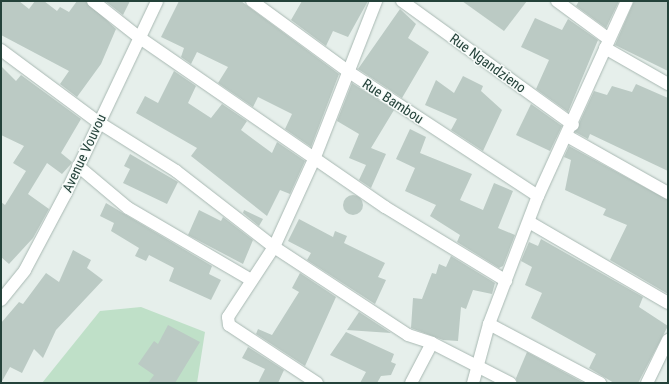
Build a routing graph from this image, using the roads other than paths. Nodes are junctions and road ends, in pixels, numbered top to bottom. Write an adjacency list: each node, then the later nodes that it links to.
1 (93, 1): 8 (street)
2 (157, 1): 8 (street, Avenue Vouvou)
3 (252, 1): 11 (street, Rue Bambou)
4 (376, 1): 11 (street)
5 (402, 1): 14 (street, Rue Ngandzieno)
6 (558, 1): 9 (street)
7 (627, 1): 9 (street)
8 (140, 38): 13 (street, Avenue Vouvou); 16 (street)
9 (607, 44): 12 (street); 14 (street)
10 (1, 50): 13 (street)
11 (349, 72): 16 (street); 19 (street, Rue Bambou)
12 (668, 84)
13 (98, 122): 17 (street, Avenue Vouvou); 21 (street)
14 (573, 125): 15 (street)
15 (567, 136): 18 (street); 19 (street)
16 (315, 157): 21 (street); 23 (street)
17 (78, 166): 22 (street); 24 (street, Avenue Vouvou)
18 (668, 193)
19 (538, 196): 20 (street)
20 (529, 222): 23 (street); 25 (street)
21 (274, 246): 22 (street); 28 (street)
22 (251, 280): 30 (street)
23 (506, 281): 26 (street)
24 (1, 300)
25 (668, 303)
26 (489, 324): 29 (street); 34 (street)
27 (668, 340): 35 (street)
28 (432, 343): 29 (street); 31 (street)
29 (480, 367): 32 (street); 33 (street)
30 (317, 383)
31 (411, 383)
32 (473, 383)
33 (510, 383)
34 (600, 383)
35 (647, 383)

